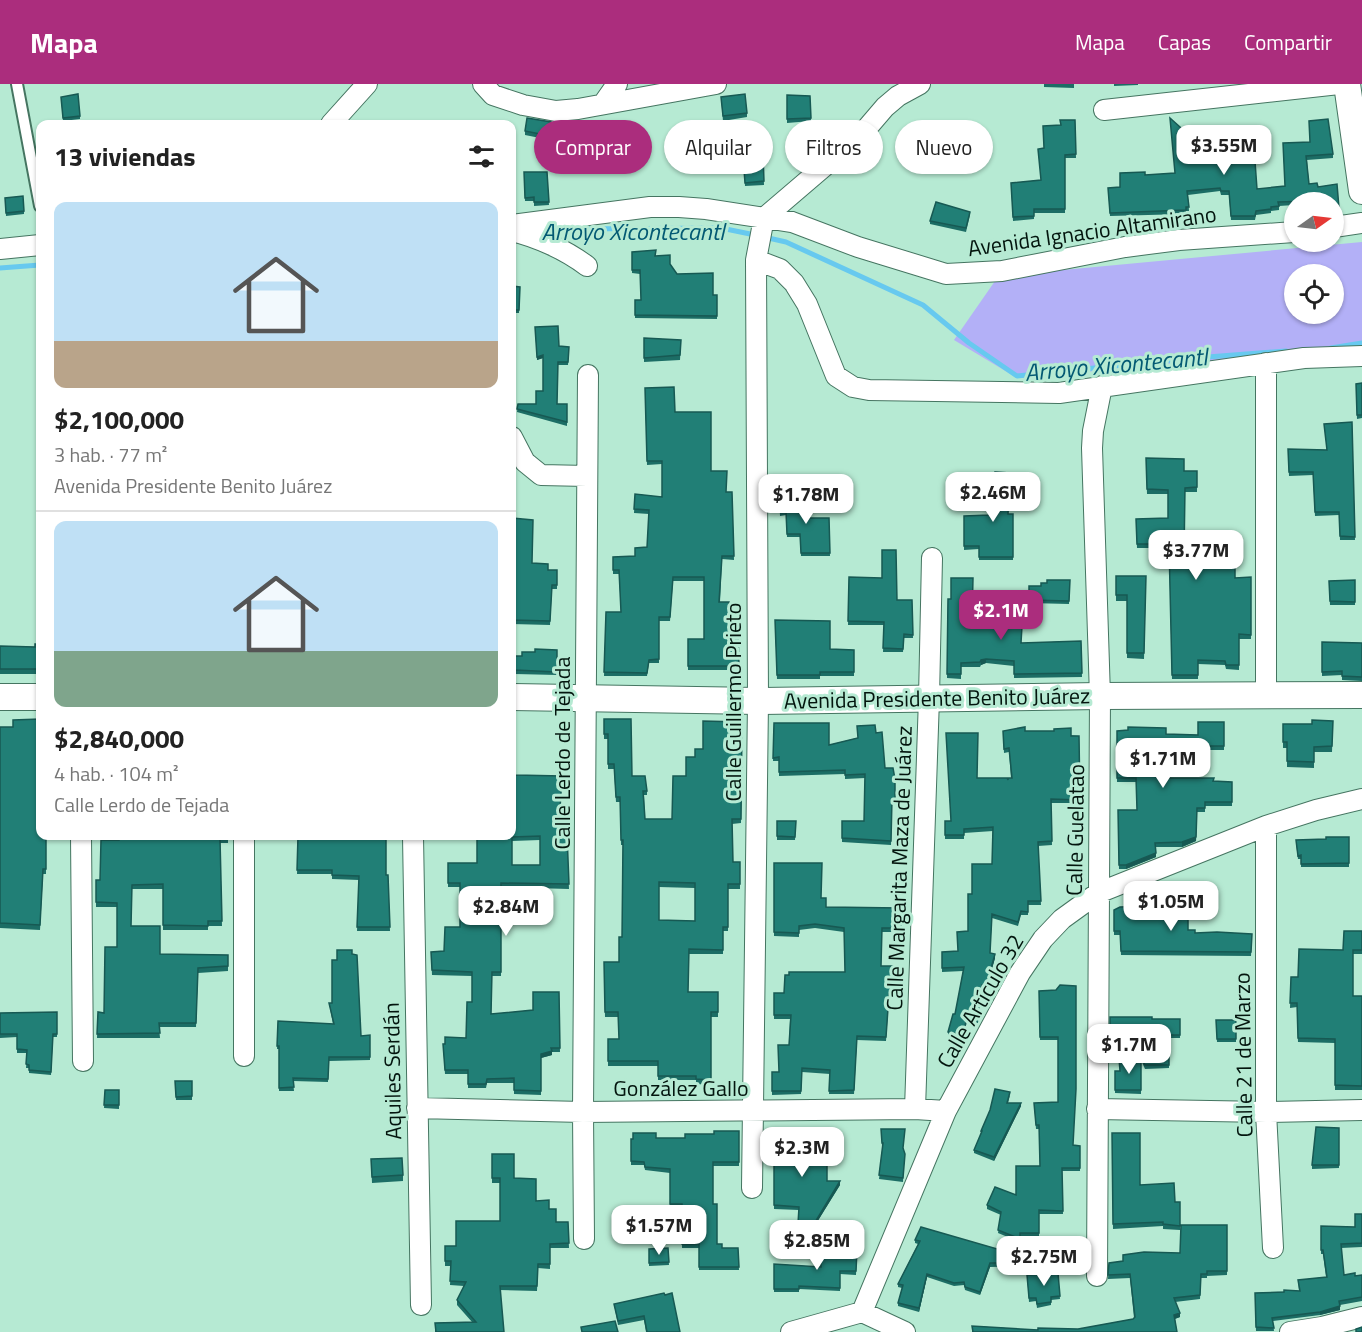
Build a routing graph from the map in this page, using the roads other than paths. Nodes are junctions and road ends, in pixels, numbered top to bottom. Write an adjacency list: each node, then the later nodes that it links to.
1 (17, 84): 12 (lane)
2 (367, 84): 11 (street)
3 (483, 84): 9 (street)
4 (617, 84): 9 (street)
5 (716, 84): 9 (street)
6 (920, 84): 14 (street)
7 (1339, 84): 10 (street)
8 (1347, 84): 13 (street)
9 (603, 104)
10 (1104, 110)
11 (335, 120)
12 (36, 185)
13 (1362, 191)
14 (764, 218): 16 (street, Avenida Ignacio Altamirano); 19 (street, Avenida Ignacio Altamirano); 22 (street, Calle Guillermo Prieto)
15 (1362, 223): 17 (street)
16 (516, 224)
17 (1344, 226)
18 (516, 232): 23 (street)
19 (1284, 233)
20 (36, 245): 21 (street)
21 (0, 249)
22 (756, 260): 27 (street); 39 (street, Calle Guillermo Prieto)
23 (586, 266)
24 (1362, 356): 25 (street)
25 (1266, 363): 27 (street); 31 (street)
26 (588, 375): 29 (street, Calle Lerdo de Tejada)
27 (1102, 386): 32 (street, Calle Guelatao)
28 (516, 444): 29 (street)
29 (587, 476): 37 (street, Calle Lerdo de Tejada)
30 (932, 558): 38 (street, Calle Margarita Maza de Juárez)
31 (1266, 695): 32 (street, Avenida Presidente Benito Juárez); 33 (street, Avenida Presidente Benito Juárez)
32 (1100, 696): 38 (street, Avenida Presidente Benito Juárez); 45 (street, Calle Guelatao)
33 (1362, 696)
34 (0, 697): 35 (street)
35 (36, 697)
36 (516, 697): 37 (street, Avenida Presidente Benito Juárez)
37 (587, 698): 39 (street, Avenida Presidente Benito Juárez); 53 (street, Calle Lerdo de Tejada)
38 (929, 698): 39 (street, Avenida Presidente Benito Juárez); 49 (street, Calle Margarita Maza de Juárez)
39 (758, 701): 54 (street, Calle Guillermo Prieto)
40 (1362, 799): 41 (street, Calle Artículo 32)
41 (1266, 826): 45 (street, Calle Artículo 32); 55 (street, Calle 21 de Marzo)
42 (81, 840): 47 (street)
43 (244, 840): 46 (street)
44 (413, 840): 48 (street, Aquiles Serdán)
45 (1098, 893): 50 (street, Calle Guelatao); 52 (street, Calle Artículo 32)
46 (244, 1056)
47 (83, 1061)
48 (417, 1108): 53 (street, González Gallo); 60 (street, Aquiles Serdán)
49 (915, 1108): 52 (street, González Gallo); 54 (street, González Gallo)
50 (1097, 1109): 55 (street); 59 (street, Calle Guelatao)
51 (1362, 1110): 55 (street)
52 (946, 1111): 61 (street, Calle Artículo 32)
53 (583, 1112): 54 (street, González Gallo); 57 (street, Calle Lerdo de Tejada)
54 (753, 1112): 56 (street, Calle Guillermo Prieto)
55 (1266, 1112): 58 (street, Calle 21 de Marzo)
56 (752, 1188)
57 (584, 1239)
58 (1273, 1248)
59 (1097, 1276)
60 (421, 1305)
61 (862, 1312): 63 (street); 64 (street)
62 (1362, 1317): 65 (street)
63 (791, 1332)
64 (905, 1332)
65 (1290, 1332)

